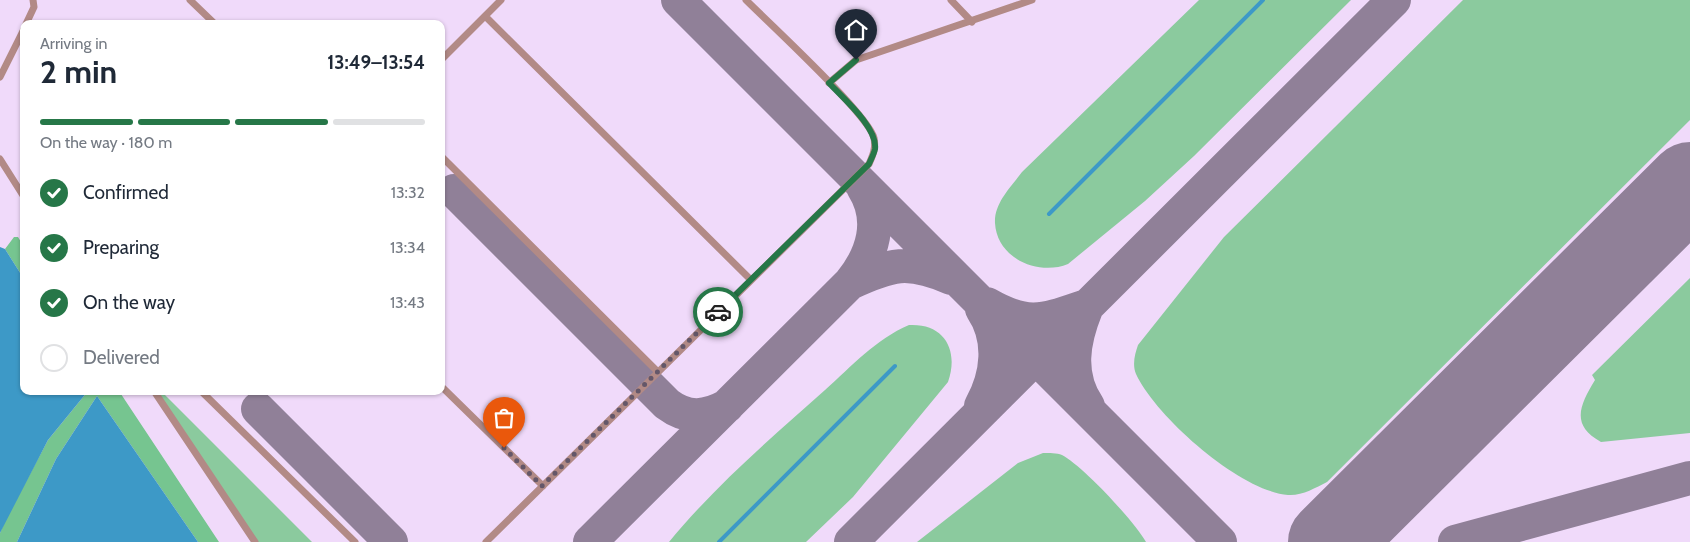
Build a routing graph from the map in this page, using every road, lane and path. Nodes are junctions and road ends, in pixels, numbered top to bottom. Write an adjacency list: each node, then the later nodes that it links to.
1 (33, 0): 8 (lane)
2 (190, 0): 9 (lane)
3 (501, 0): 7 (lane)
4 (746, 0): 14 (lane)
5 (951, 0): 10 (lane)
6 (1032, 0): 10 (lane)
7 (485, 16): 12 (lane); 18 (lane)
8 (28, 20)
9 (211, 20)
10 (972, 22): 14 (lane)
11 (20, 37): 13 (lane)
12 (445, 56)
13 (0, 77)
14 (829, 83): 18 (lane)
15 (0, 160): 17 (lane)
16 (445, 160): 19 (lane)
17 (20, 191)
18 (751, 280): 19 (lane)
19 (658, 372): 23 (lane)
20 (445, 390): 23 (lane)
21 (157, 395): 24 (lane)
22 (206, 395): 25 (lane)
23 (542, 486): 26 (lane)
24 (255, 542)
25 (354, 542)
26 (486, 542)

